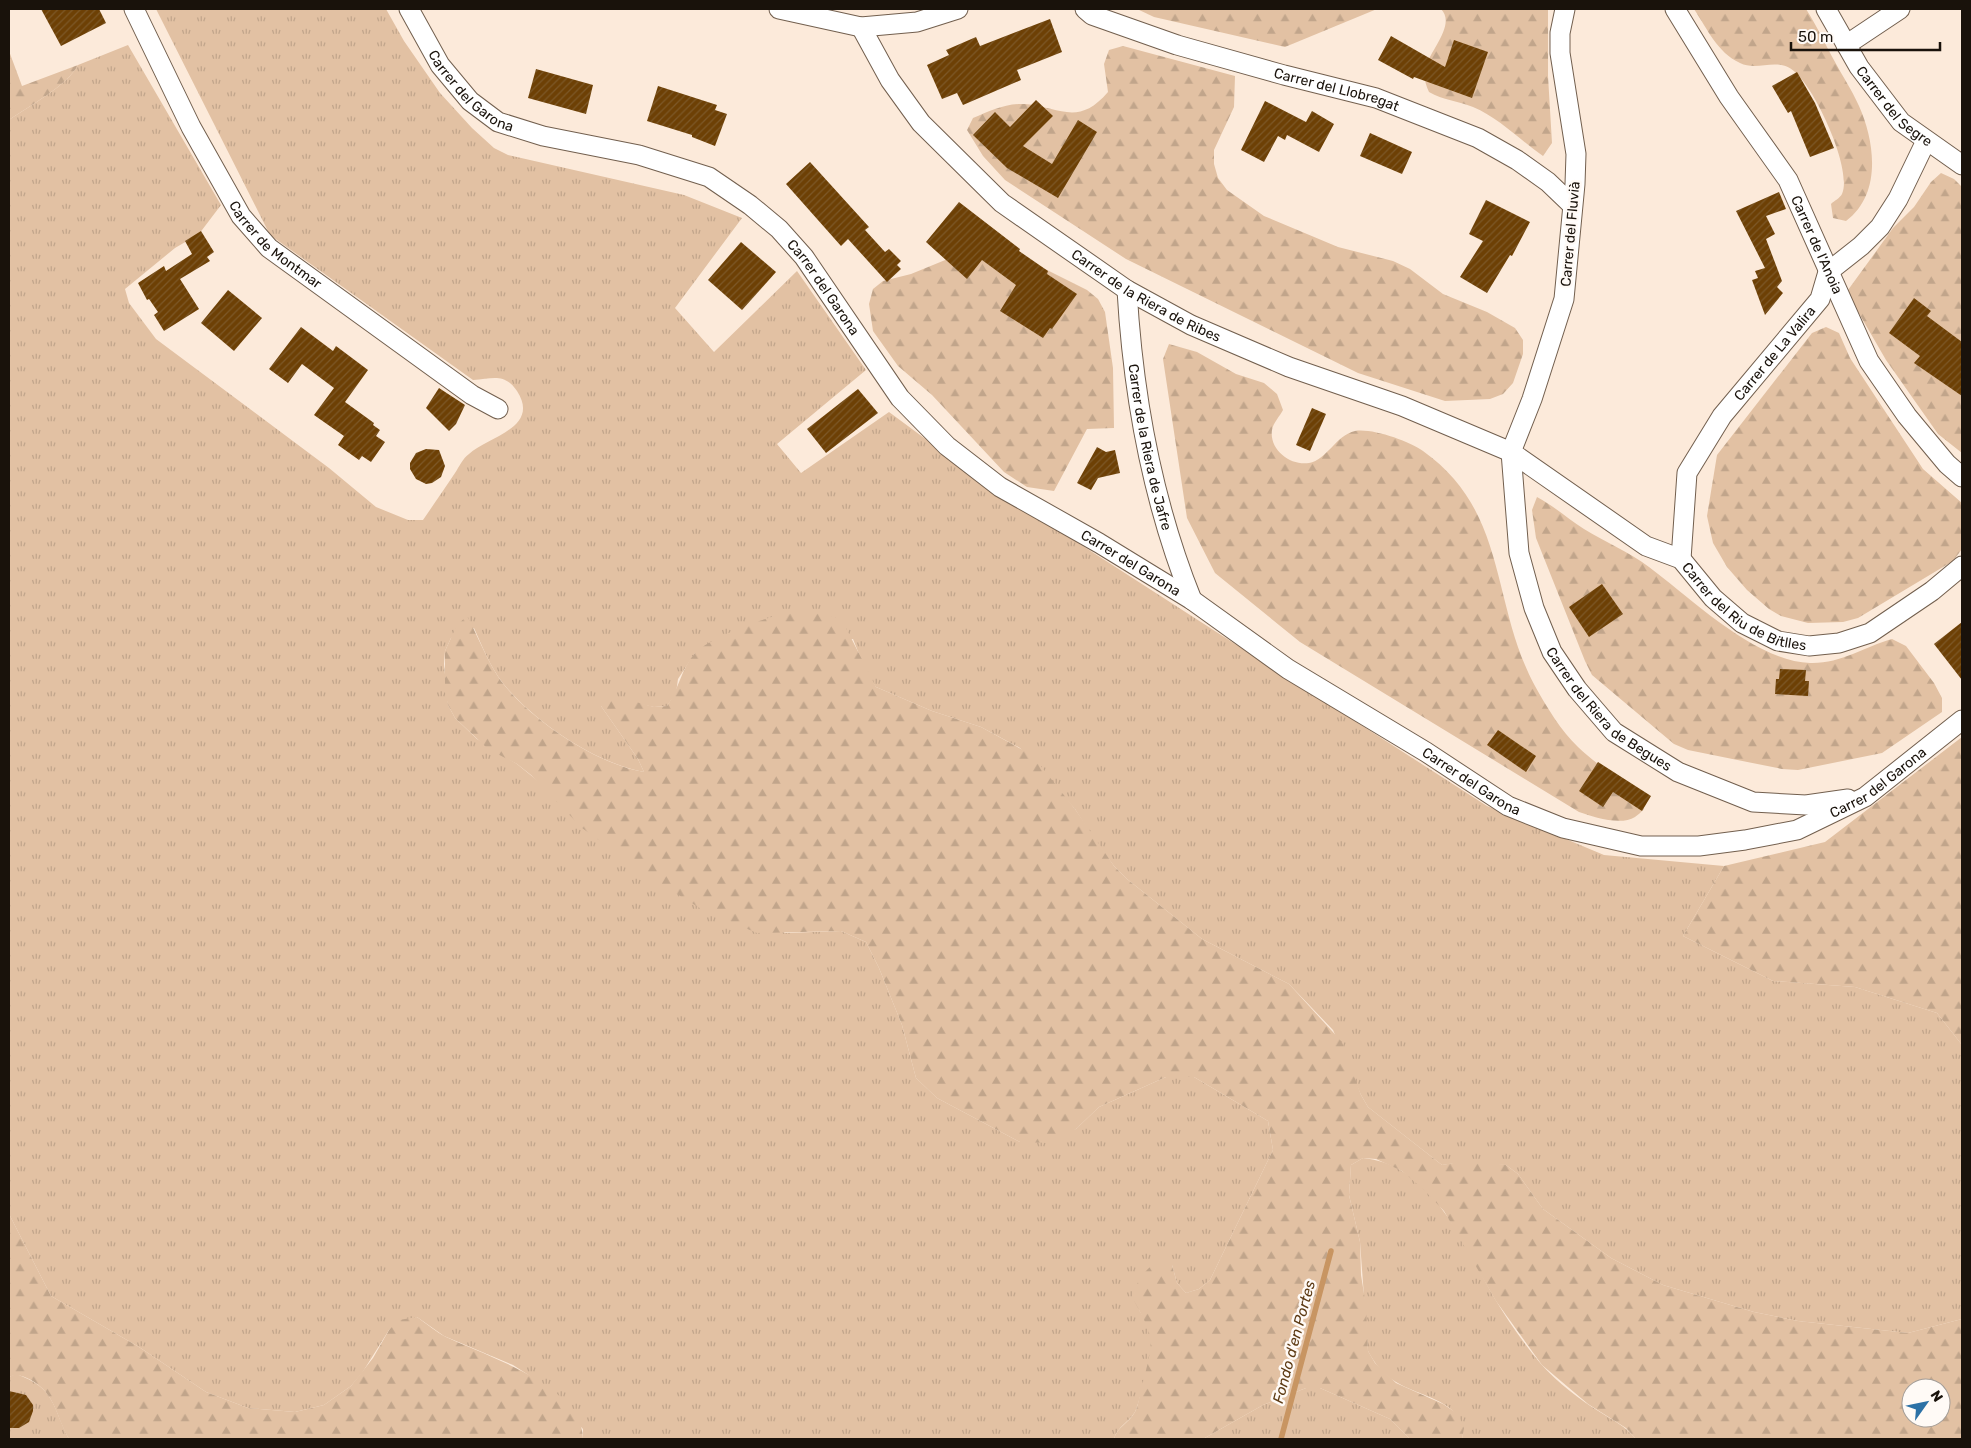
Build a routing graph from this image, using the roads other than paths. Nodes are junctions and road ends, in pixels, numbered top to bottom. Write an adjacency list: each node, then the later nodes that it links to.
1 (134, 9): 17 (street, Carrer de Montmar)
2 (408, 9): 22 (street, Carrer del Garona)
3 (779, 9): 10 (street)
4 (958, 9): 10 (street)
5 (1085, 9): 14 (street, Carrer del Llobregat)
6 (1565, 9): 14 (street, Carrer del Fluvià)
7 (1675, 9): 15 (street, Carrer de l'Anoia)
8 (1826, 9): 11 (street, Carrer del Segre)
9 (1900, 9): 11 (street)
10 (861, 27): 16 (street, Carrer de la Riera de Ribes)
11 (1846, 44): 12 (street, Carrer del Segre)
12 (1926, 141): 13 (street, Carrer del Segre); 15 (street)
13 (1962, 165)
14 (1572, 205): 18 (street, Carrer del Fluvià)
15 (1828, 272): 19 (street, Carrer de l'Anoia); 20 (street, Carrer de La Valira)
16 (1127, 290): 18 (street, Carrer de la Riera de Ribes); 22 (street, Carrer de la Riera de Jafre)
17 (498, 409)
18 (1511, 452): 20 (street, Carrer del Riu de Bitlles); 24 (street, Carrer del Riera de Begues)
19 (1962, 477)
20 (1681, 559): 21 (street, Carrer del Riu de Bitlles)
21 (1962, 566)
22 (1192, 600): 24 (street, Carrer del Garona)
23 (1962, 720): 24 (street, Carrer del Garona)
24 (1864, 797)

